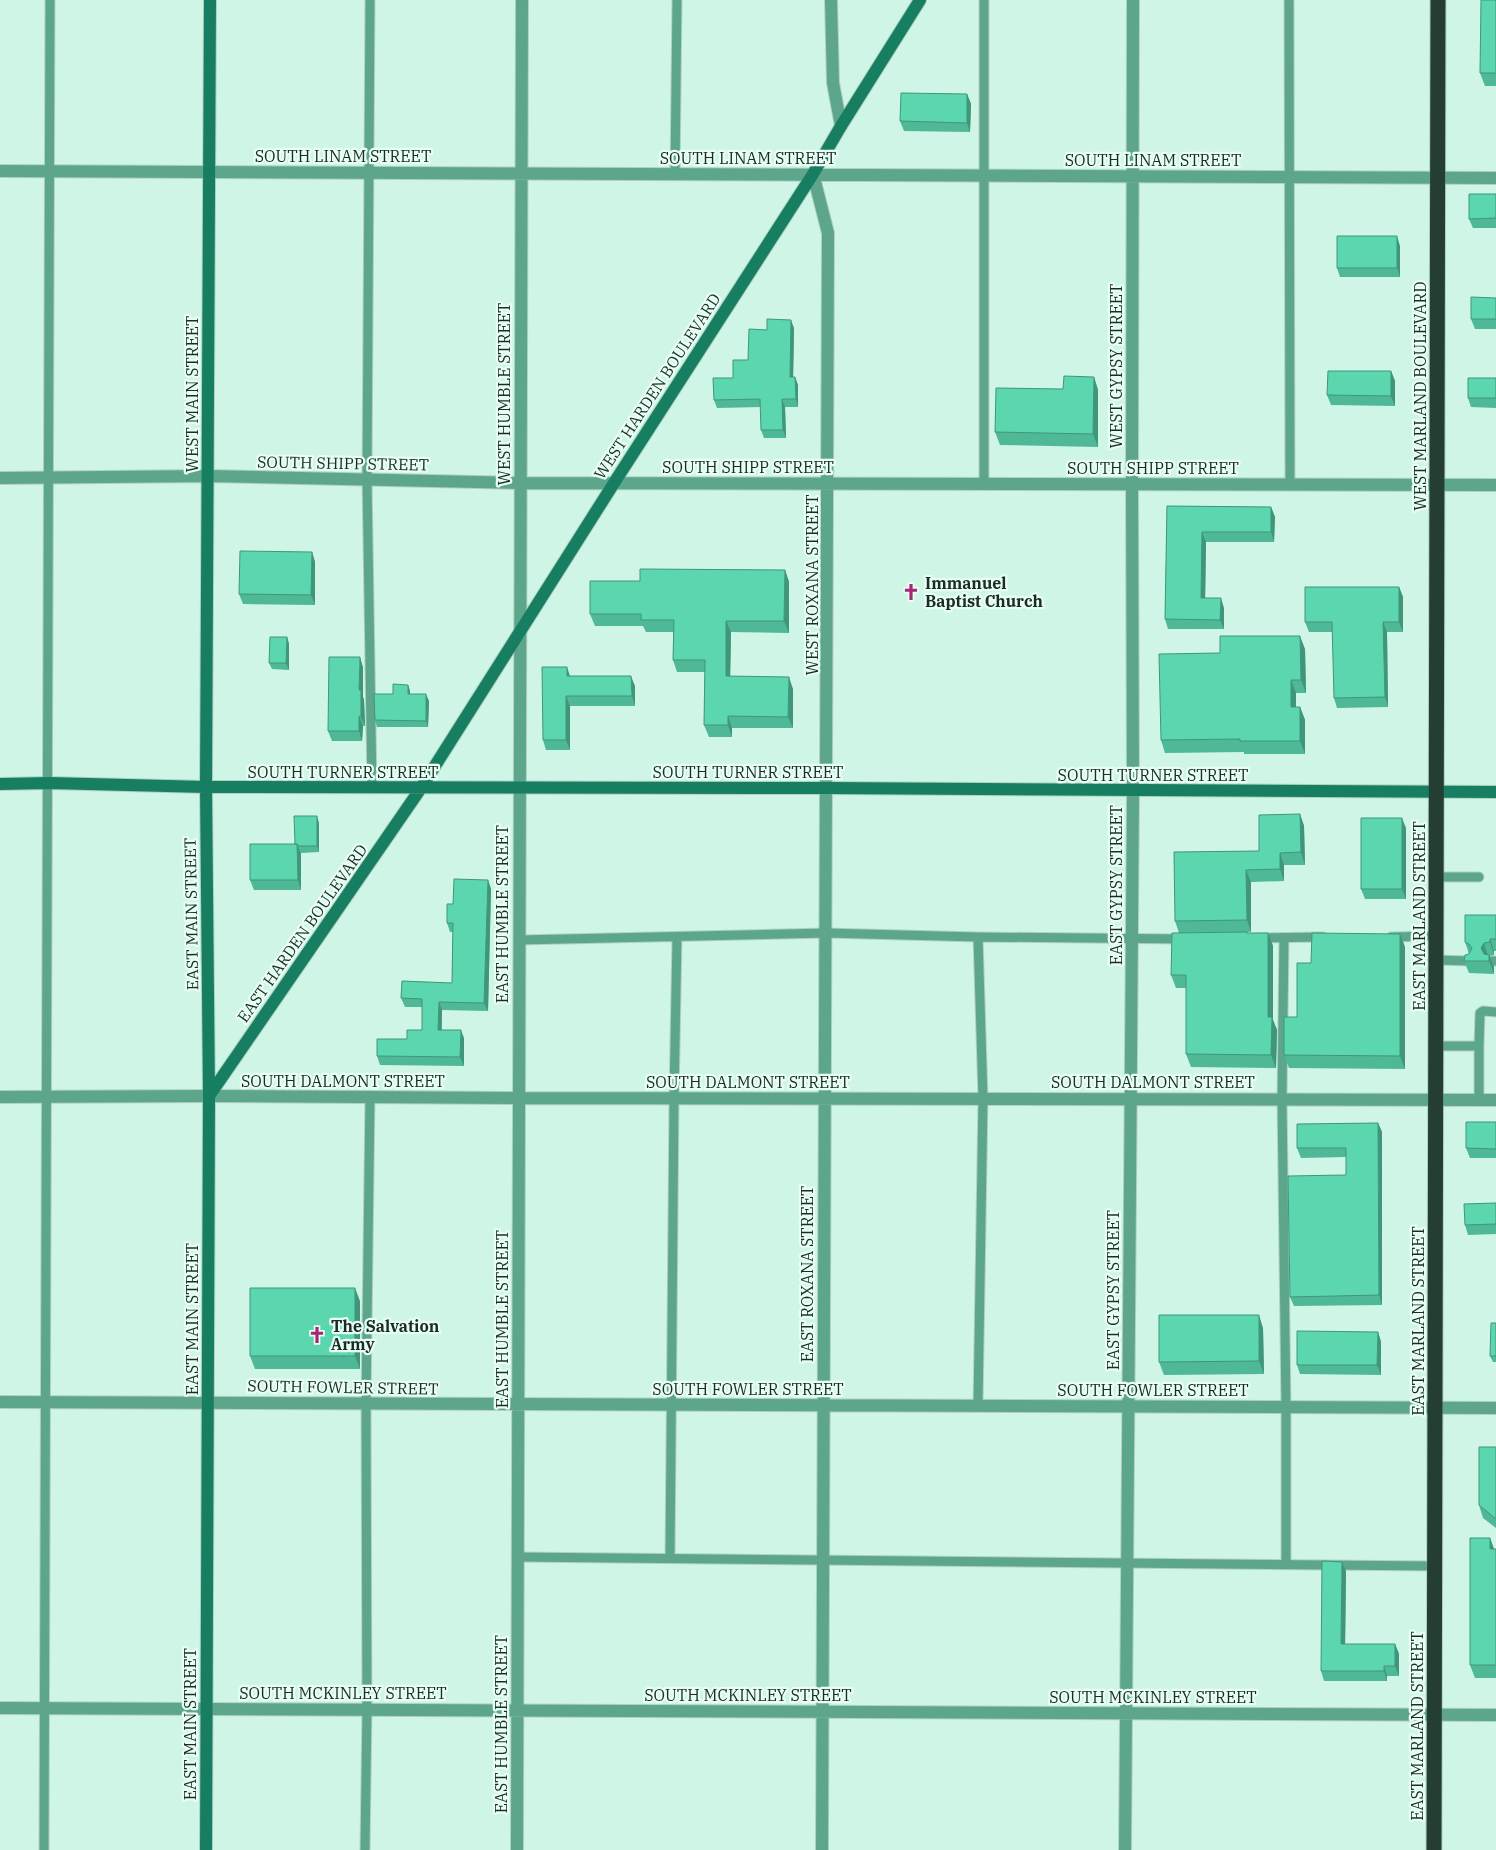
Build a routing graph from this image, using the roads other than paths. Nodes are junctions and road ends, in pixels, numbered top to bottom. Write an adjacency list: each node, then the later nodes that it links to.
1 (50, 0): 14 (lane)
2 (210, 0): 15 (street, WEST MAIN STREET)
3 (370, 0): 16 (lane)
4 (522, 0): 17 (street, WEST HUMBLE STREET)
5 (677, 0): 18 (lane)
6 (831, 0): 12 (street)
7 (920, 0): 12 (street, WEST HARDEN BOULEVARD)
8 (984, 0): 20 (lane)
9 (1133, 0): 21 (street, WEST GYPSY STREET)
10 (1289, 0): 22 (lane)
11 (1438, 0): 23 (highway, WEST MARLAND BOULEVARD)
12 (841, 126): 19 (street, WEST HARDEN BOULEVARD)
13 (0, 171): 14 (street, SOUTH LINAM STREET)
14 (49, 172): 15 (street, SOUTH LINAM STREET); 27 (lane)
15 (209, 172): 16 (street, SOUTH LINAM STREET); 25 (street, WEST MAIN STREET)
16 (370, 172): 17 (street, SOUTH LINAM STREET); 28 (lane)
17 (521, 173): 18 (street, SOUTH LINAM STREET); 29 (street, WEST HUMBLE STREET)
18 (675, 174): 19 (street, SOUTH LINAM STREET)
19 (813, 174): 20 (street, SOUTH LINAM STREET); 30 (street, WEST HARDEN BOULEVARD); 31 (street, WEST ROXANA STREET)
20 (984, 175): 21 (street, SOUTH LINAM STREET); 32 (lane)
21 (1133, 176): 22 (street, SOUTH LINAM STREET); 33 (street, WEST GYPSY STREET)
22 (1290, 177): 23 (street, SOUTH LINAM STREET); 34 (lane)
23 (1438, 178): 24 (street, SOUTH LINAM STREET); 35 (highway, WEST MARLAND BOULEVARD)
24 (1496, 178)
25 (208, 476): 27 (street, SOUTH SHIPP STREET); 28 (street, SOUTH SHIPP STREET); 40 (street, WEST MAIN STREET)
26 (0, 478): 27 (street, SOUTH SHIPP STREET)
27 (48, 479): 39 (lane)
28 (367, 479): 29 (street, SOUTH SHIPP STREET); 41 (lane)
29 (520, 483): 30 (street, SOUTH SHIPP STREET); 37 (street, WEST HUMBLE STREET)
30 (614, 483): 31 (street, SOUTH SHIPP STREET); 37 (street, WEST HARDEN BOULEVARD)
31 (828, 483): 32 (street, SOUTH SHIPP STREET); 43 (street, WEST ROXANA STREET)
32 (984, 484): 33 (street, SOUTH SHIPP STREET)
33 (1132, 484): 34 (street, SOUTH SHIPP STREET); 45 (street, WEST GYPSY STREET)
34 (1290, 484): 35 (street, SOUTH SHIPP STREET)
35 (1437, 484): 36 (street, SOUTH SHIPP STREET); 46 (highway, WEST MARLAND BOULEVARD)
36 (1496, 485)
37 (520, 632): 42 (street, WEST HARDEN BOULEVARD); 44 (street, WEST HUMBLE STREET)
38 (0, 784): 39 (street, SOUTH TURNER STREET)
39 (49, 784): 40 (street, SOUTH TURNER STREET); 66 (lane)
40 (206, 788): 41 (street, SOUTH TURNER STREET); 67 (street, EAST MAIN STREET)
41 (372, 788): 42 (street, SOUTH TURNER STREET)
42 (421, 788): 44 (street, SOUTH TURNER STREET); 67 (street, EAST HARDEN BOULEVARD)
43 (827, 788): 44 (street, SOUTH TURNER STREET); 45 (street, SOUTH TURNER STREET); 50 (street, EAST ROXANA STREET)
44 (519, 789): 59 (street, EAST HUMBLE STREET)
45 (1133, 791): 46 (street, SOUTH TURNER STREET); 60 (street, EAST GYPSY STREET)
46 (1437, 792): 47 (street, SOUTH TURNER STREET); 48 (highway, EAST MARLAND STREET)
47 (1496, 792)
48 (1437, 877): 49 (lane); 52 (highway, EAST MARLAND STREET)
49 (1480, 877)
50 (826, 933): 51 (lane); 53 (lane); 72 (street, EAST ROXANA STREET)
51 (677, 936): 59 (lane); 71 (lane)
52 (1437, 936): 55 (lane); 61 (highway, EAST MARLAND STREET)
53 (978, 937): 60 (lane); 73 (lane)
54 (1332, 937): 57 (lane)
55 (1380, 937)
56 (1246, 938): 57 (lane)
57 (1284, 938): 75 (lane)
58 (1189, 939): 60 (lane)
59 (519, 940): 70 (street, EAST HUMBLE STREET)
60 (1132, 940): 74 (street, EAST GYPSY STREET)
61 (1436, 960): 62 (lane); 64 (highway, EAST MARLAND STREET)
62 (1470, 960)
63 (1496, 1012): 65 (lane)
64 (1436, 1046): 65 (lane); 76 (highway, EAST MARLAND STREET)
65 (1479, 1046): 77 (lane)
66 (47, 1096): 67 (street, SOUTH DALMONT STREET); 68 (street, SOUTH DALMONT STREET); 80 (lane)
67 (209, 1096): 69 (street, SOUTH DALMONT STREET); 81 (street, EAST MAIN STREET)
68 (0, 1097)
69 (370, 1097): 70 (street, SOUTH DALMONT STREET); 82 (lane)
70 (518, 1098): 71 (street, SOUTH DALMONT STREET); 83 (street, EAST HUMBLE STREET)
71 (674, 1098): 72 (street, SOUTH DALMONT STREET); 84 (lane)
72 (824, 1098): 73 (street, SOUTH DALMONT STREET); 85 (street, EAST ROXANA STREET)
73 (983, 1098): 74 (street, SOUTH DALMONT STREET); 86 (lane)
74 (1130, 1098): 75 (street, SOUTH DALMONT STREET); 87 (street, EAST GYPSY STREET)
75 (1282, 1099): 76 (street, SOUTH DALMONT STREET); 88 (lane)
76 (1436, 1100): 77 (street, SOUTH DALMONT STREET); 89 (highway, EAST MARLAND STREET)
77 (1479, 1100): 78 (street, SOUTH DALMONT STREET)
78 (1496, 1100)
79 (0, 1402): 80 (street, SOUTH FOWLER STREET)
80 (46, 1402): 81 (street, SOUTH FOWLER STREET); 98 (lane)
81 (208, 1402): 82 (street, SOUTH FOWLER STREET); 99 (street, EAST MAIN STREET)
82 (366, 1403): 83 (street, SOUTH FOWLER STREET); 100 (lane)
83 (518, 1405): 84 (street, SOUTH FOWLER STREET); 91 (street, EAST HUMBLE STREET)
84 (672, 1405): 85 (street, SOUTH FOWLER STREET); 92 (lane)
85 (823, 1406): 86 (street, SOUTH FOWLER STREET); 93 (street, EAST ROXANA STREET)
86 (978, 1406): 87 (street, SOUTH FOWLER STREET)
87 (1128, 1406): 88 (street, SOUTH FOWLER STREET); 94 (street, EAST GYPSY STREET)
88 (1286, 1407): 89 (street, SOUTH FOWLER STREET); 95 (lane)
89 (1436, 1408): 90 (street, SOUTH FOWLER STREET); 96 (highway, EAST MARLAND STREET)
90 (1496, 1408)
91 (517, 1557): 92 (lane); 101 (street, EAST HUMBLE STREET)
92 (670, 1558): 93 (lane)
93 (823, 1561): 94 (lane); 102 (street, EAST ROXANA STREET)
94 (1127, 1562): 95 (lane); 103 (street, EAST GYPSY STREET)
95 (1286, 1564): 96 (lane)
96 (1435, 1566): 104 (highway, EAST MARLAND STREET)
97 (0, 1708): 98 (street, SOUTH MCKINLEY STREET)
98 (44, 1708): 99 (street, SOUTH MCKINLEY STREET); 106 (lane)
99 (206, 1708): 100 (street, SOUTH MCKINLEY STREET); 107 (street, EAST MAIN STREET)
100 (367, 1709): 101 (street, SOUTH MCKINLEY STREET); 108 (lane)
101 (517, 1710): 102 (street, SOUTH MCKINLEY STREET); 109 (street, EAST HUMBLE STREET)
102 (822, 1711): 103 (street, SOUTH MCKINLEY STREET); 110 (street, EAST ROXANA STREET)
103 (1126, 1713): 104 (street, SOUTH MCKINLEY STREET); 111 (street, EAST GYPSY STREET)
104 (1435, 1715): 105 (street, SOUTH MCKINLEY STREET); 112 (highway, EAST MARLAND STREET)
105 (1496, 1715)
106 (44, 1850)
107 (206, 1850)
108 (365, 1850)
109 (517, 1850)
110 (822, 1850)
111 (1125, 1850)
112 (1434, 1850)

